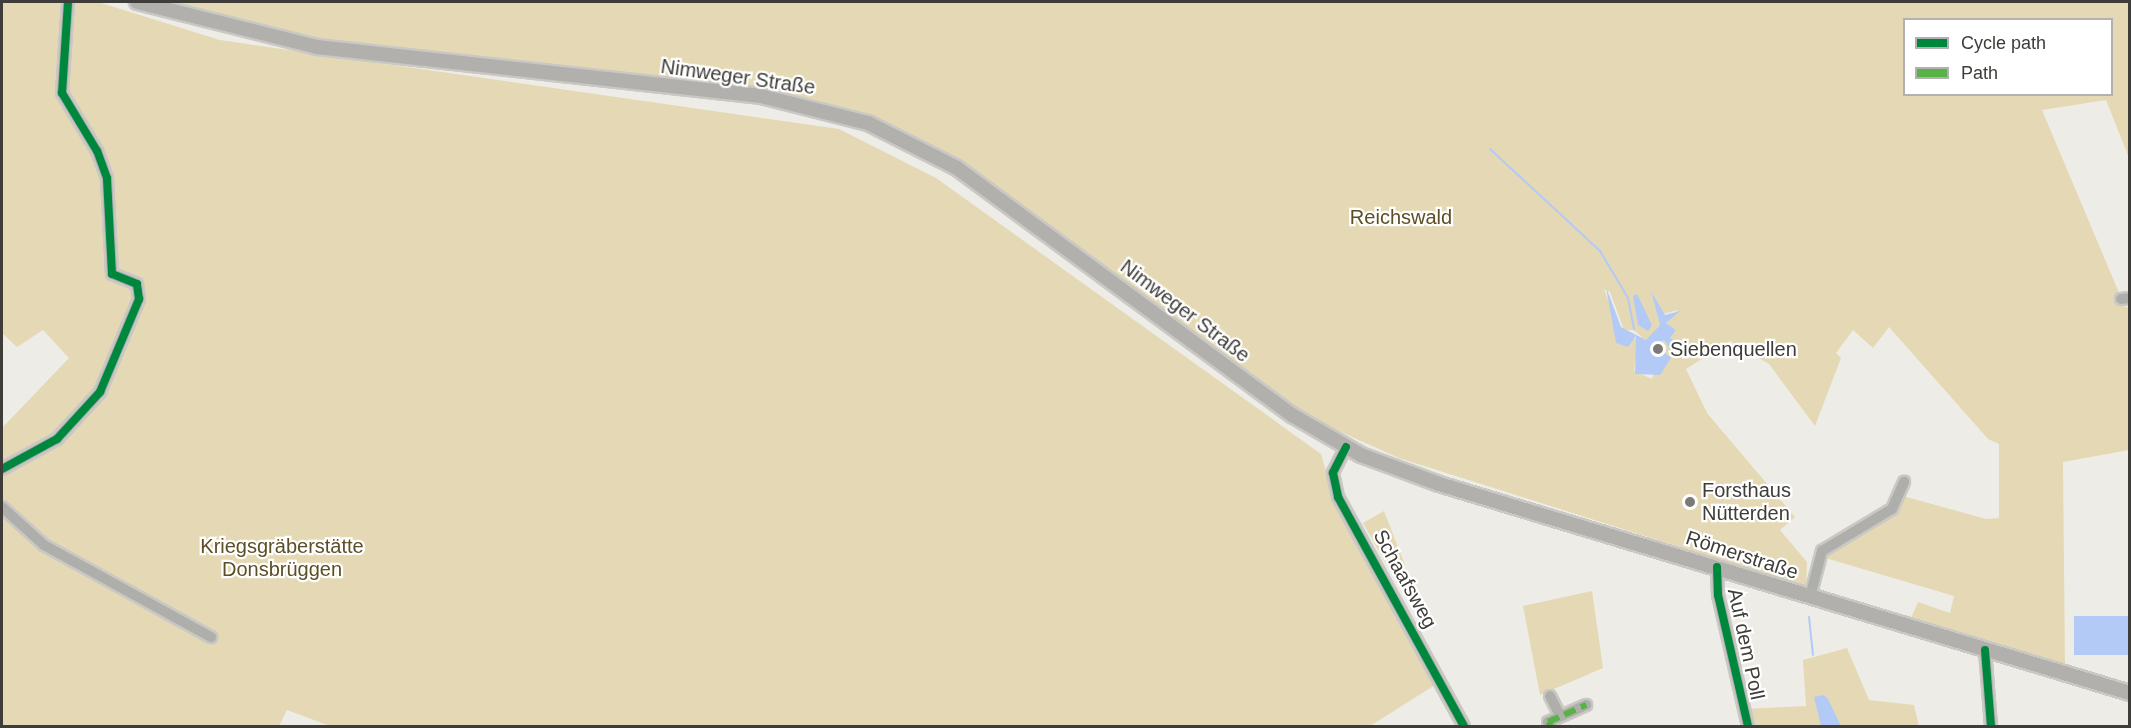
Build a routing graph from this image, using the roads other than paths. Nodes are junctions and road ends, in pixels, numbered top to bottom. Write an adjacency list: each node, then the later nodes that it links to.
1 (68, 2): 4 (street)
2 (137, 2): 3 (main road, Nimweger Straße)
3 (1346, 447): 7 (main road, Römerstraße); 15 (street, Schaafsweg)
4 (2, 469)
5 (1904, 482): 8 (street)
6 (2, 507): 9 (street)
7 (1717, 567): 8 (main road, Römerstraße); 17 (street, Auf dem Poll)
8 (1810, 597): 10 (main road, Römerstraße)
9 (211, 637)
10 (1984, 650): 11 (main road, Römerstraße); 18 (street)
11 (2130, 693)
12 (1550, 696): 14 (street)
13 (1586, 705): 14 (street)
14 (1560, 716): 16 (street)
15 (1464, 726)
16 (1551, 726)
17 (1748, 726)
18 (1991, 726)

